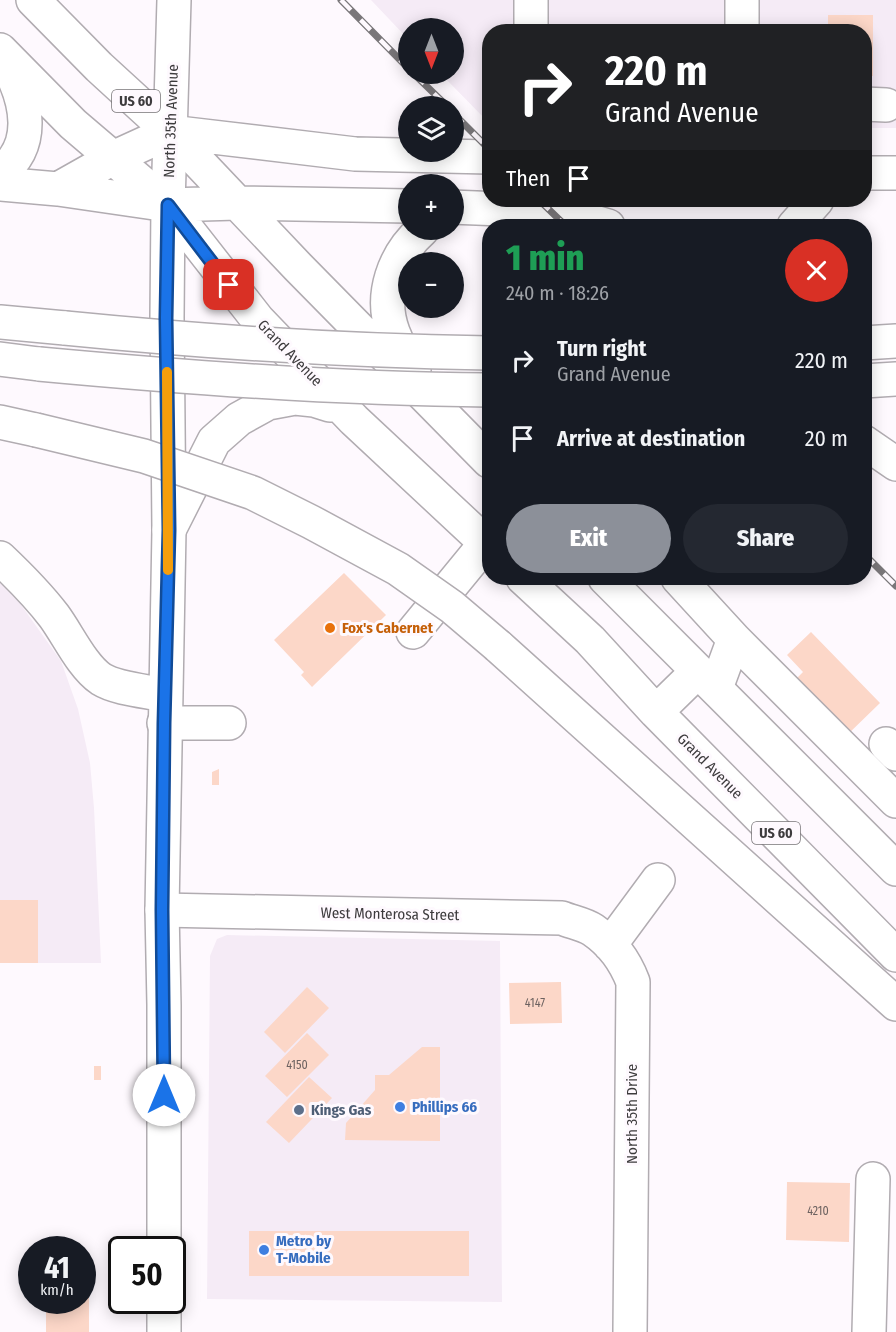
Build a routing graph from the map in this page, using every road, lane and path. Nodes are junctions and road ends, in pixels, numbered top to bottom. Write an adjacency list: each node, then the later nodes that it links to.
1 (33, 0): 8 (main road, US 60)
2 (174, 0): 8 (main road, North 35th Avenue)
3 (531, 0): 5 (main road)
4 (742, 0): 6 (main road)
5 (531, 24)
6 (742, 24)
7 (0, 50): 10 (main road, Grand Avenue); 11 (main road)
8 (170, 132): 9 (main road); 10 (main road); 17 (main road, US 60); 18 (main road, North 35th Avenue)
9 (482, 157)
10 (113, 158): 16 (main road); 18 (main road, Grand Avenue)
11 (0, 173)
12 (872, 173): 13 (main road)
13 (896, 174): 14 (main road)
14 (872, 178)
15 (0, 184): 16 (main road)
16 (58, 189): 18 (main road)
17 (237, 203): 18 (main road); 19 (main road); 31 (main road, US 60)
18 (168, 205): 32 (main road, Grand Avenue); 37 (main road, North 35th Avenue)
19 (398, 206)
20 (811, 207): 23 (main road)
21 (464, 209): 22 (main road)
22 (580, 219)
23 (800, 219)
24 (411, 240): 31 (main road)
25 (0, 322): 26 (main road, bridge)
26 (482, 353)
27 (0, 359): 30 (main road, bridge)
28 (896, 379): 29 (main road)
29 (872, 380)
30 (482, 390)
31 (436, 407): 35 (main road, US 60)
32 (354, 420): 37 (main road); 38 (main road, Grand Avenue)
33 (0, 422): 56 (main road, bridge)
34 (872, 448): 36 (main road)
35 (482, 454)
36 (896, 464)
37 (169, 530): 47 (main road, North 35th Avenue)
38 (482, 540)
39 (482, 551): 44 (main road)
40 (0, 558): 47 (main road)
41 (531, 585): 48 (main road, Grand Avenue / US 60)
42 (612, 585): 46 (main road)
43 (684, 585): 45 (main road)
44 (413, 632)
45 (734, 639): 46 (main road); 50 (main road)
46 (707, 680): 48 (main road); 51 (main road)
47 (164, 709): 49 (main road); 53 (main road, North 35th Avenue)
48 (656, 712): 55 (main road, Grand Avenue / US 60)
49 (229, 723)
50 (896, 801)
51 (896, 869)
52 (657, 880): 54 (main road)
53 (162, 910): 54 (main road, West Monterosa Street); 58 (main road, North 35th Avenue)
54 (610, 945): 61 (main road, North 35th Drive)
55 (896, 955)
56 (896, 1004)
57 (873, 1179): 62 (main road)
58 (164, 1236)
59 (164, 1314): 60 (main road)
60 (164, 1332)
61 (630, 1332)
62 (869, 1332)

